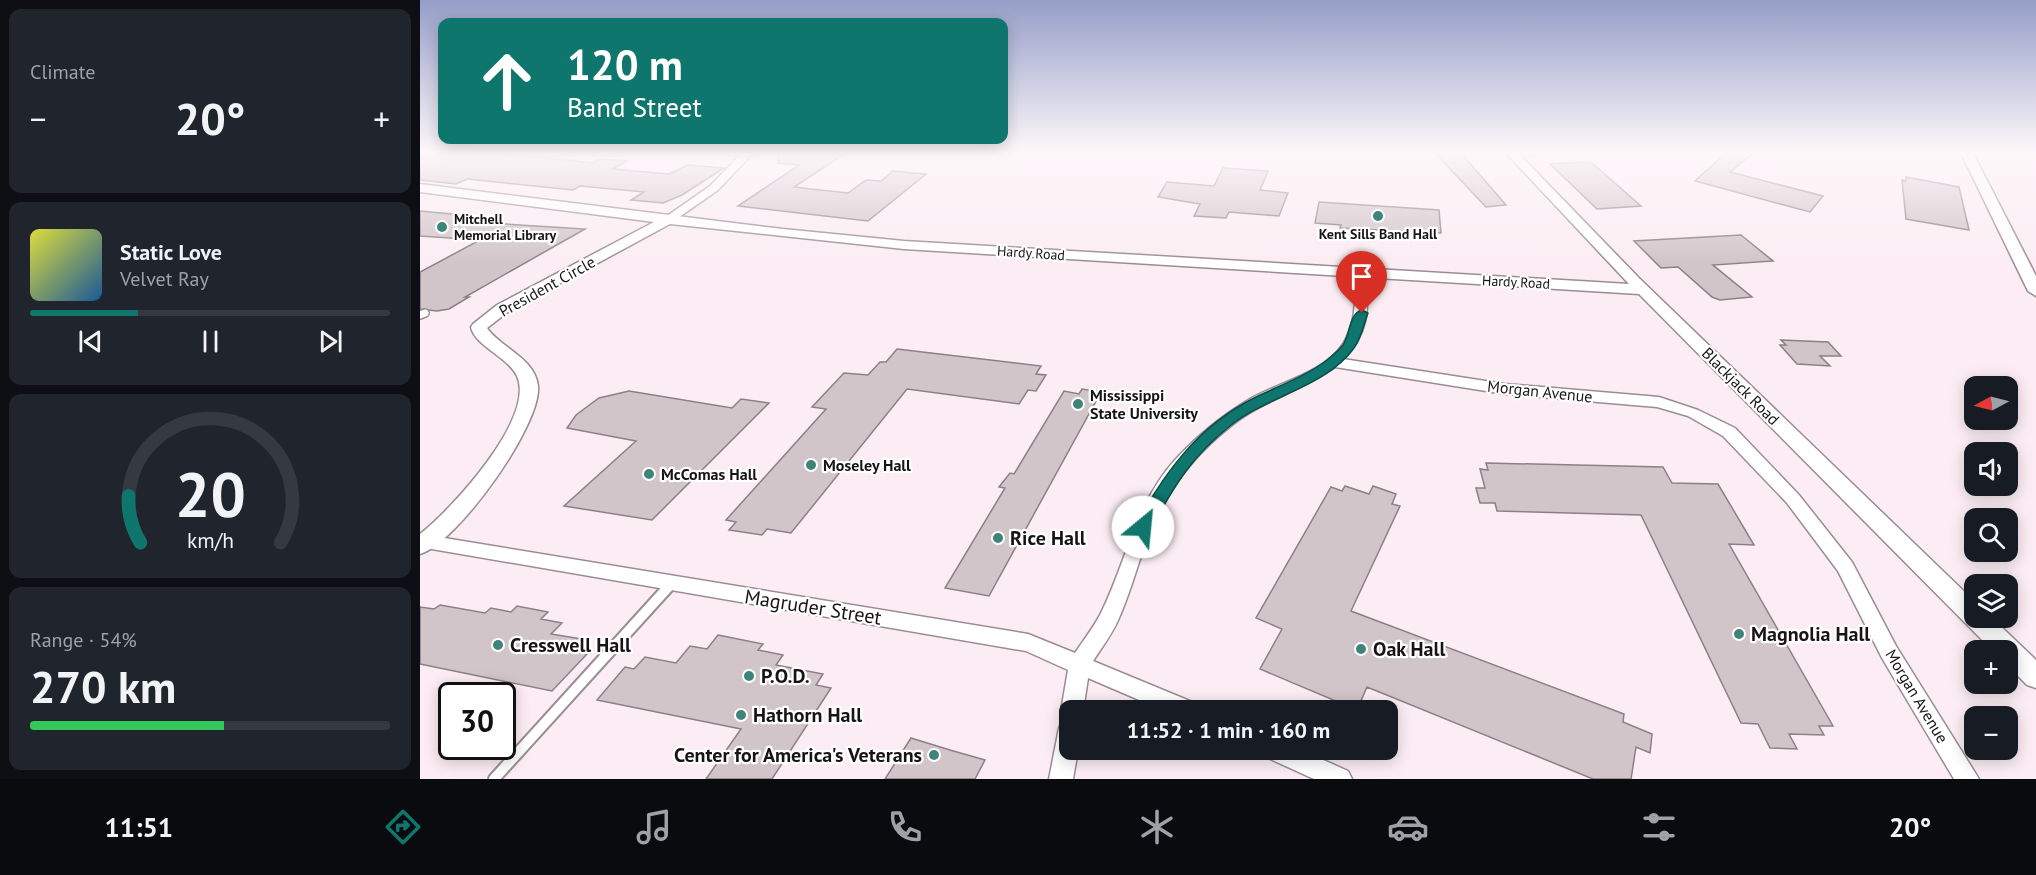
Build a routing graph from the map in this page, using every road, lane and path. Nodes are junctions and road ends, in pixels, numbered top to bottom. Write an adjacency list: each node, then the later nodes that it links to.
1 (431, 189): 5 (street, Hardy Road)
2 (712, 189): 5 (street)
3 (1546, 189): 7 (street, Blackjack Road)
4 (1985, 189): 8 (street)
5 (671, 218): 6 (street, Hardy Road); 10 (street, President Circle)
6 (1361, 273): 7 (street, Hardy Road); 9 (street)
7 (1644, 290): 12 (street, Blackjack Road)
8 (2036, 291)
9 (1332, 362): 14 (street); 23 (street, Morgan Avenue)
10 (423, 544): 11 (street, Magruder Street)
11 (671, 584): 14 (street, Magruder Street); 20 (lane)
12 (1964, 606)
13 (1986, 628): 15 (street, Blackjack Road)
14 (1080, 663): 16 (street); 17 (street, Magruder Street)
15 (2036, 677)
16 (1074, 700)
17 (1164, 700)
18 (1064, 760): 21 (street)
19 (1298, 760): 22 (street)
20 (494, 779)
21 (1061, 779)
22 (1340, 779)
23 (1967, 779)

